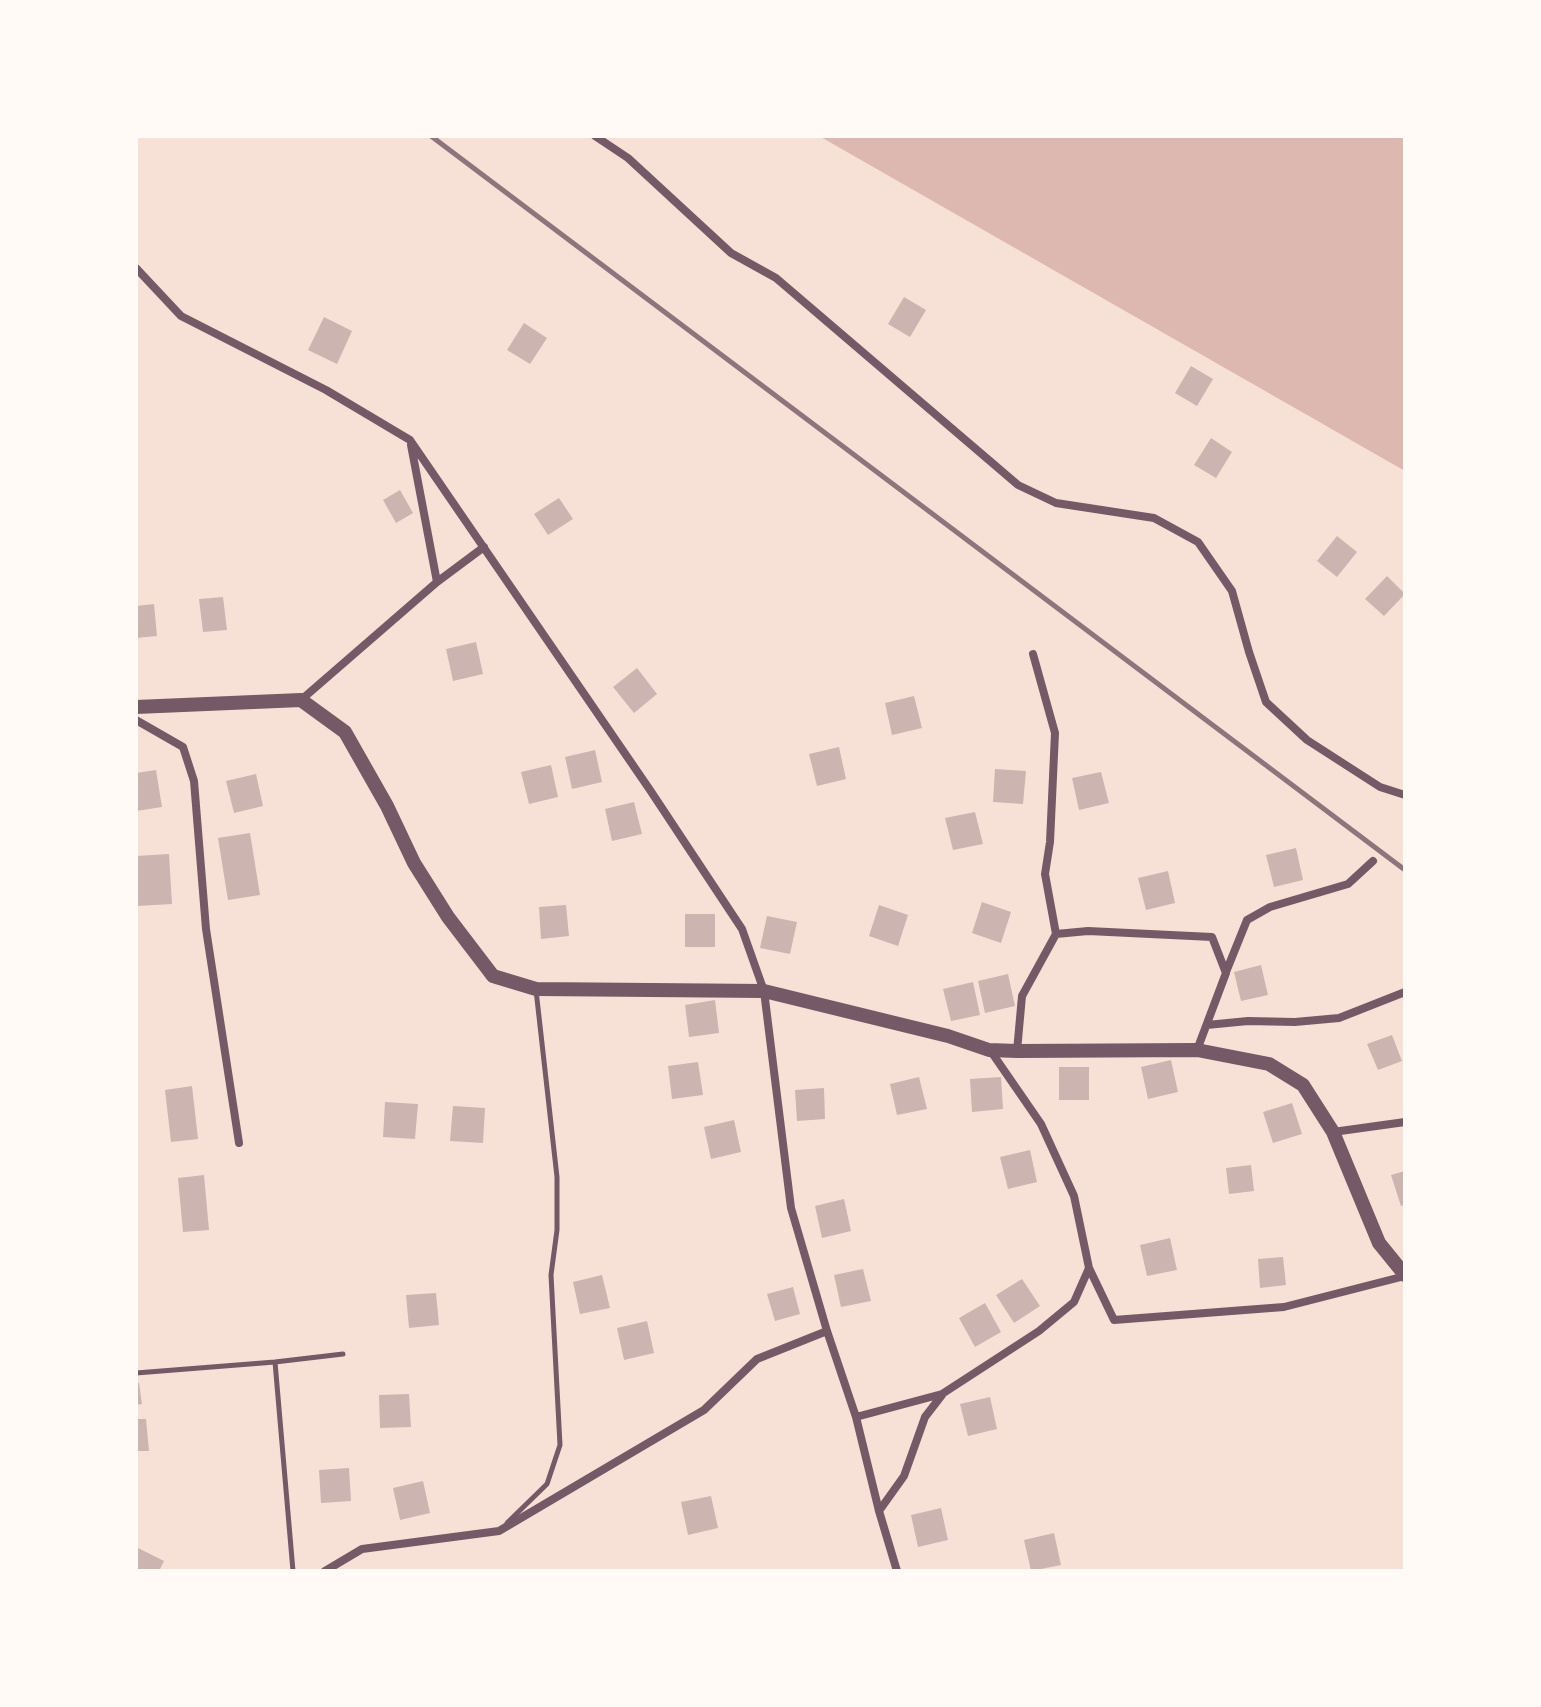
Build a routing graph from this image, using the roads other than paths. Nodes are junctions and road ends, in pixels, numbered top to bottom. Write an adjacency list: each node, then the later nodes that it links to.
1 (595, 136): 10 (street)
2 (136, 268): 3 (street)
3 (410, 440): 4 (street); 5 (street)
4 (484, 547): 5 (street); 15 (street)
5 (437, 582): 7 (street)
6 (1033, 654): 12 (street)
7 (301, 700): 8 (street); 14 (street)
8 (136, 707)
9 (136, 720): 23 (street)
10 (1405, 795)
11 (1373, 861): 13 (street)
12 (1056, 934): 13 (street); 20 (street)
13 (1226, 973): 17 (street)
14 (536, 989): 15 (street); 33 (lane)
15 (764, 991): 18 (street); 26 (street)
16 (1405, 992): 17 (street)
17 (1207, 1025): 19 (street)
18 (989, 1050): 20 (street); 24 (street)
19 (1197, 1050): 20 (street); 22 (street)
20 (1017, 1051)
21 (1405, 1122): 22 (street)
22 (1333, 1132): 25 (street)
23 (239, 1143)
24 (1089, 1268): 25 (street); 30 (street)
25 (1405, 1275)
26 (827, 1331): 31 (street); 33 (street)
27 (343, 1354): 28 (lane)
28 (275, 1362): 29 (lane); 34 (lane)
29 (136, 1373)
30 (942, 1394): 31 (street); 32 (street)
31 (856, 1417): 32 (street)
32 (879, 1511): 36 (street)
33 (499, 1531): 35 (street)
34 (293, 1571)
35 (325, 1571)
36 (897, 1571)

